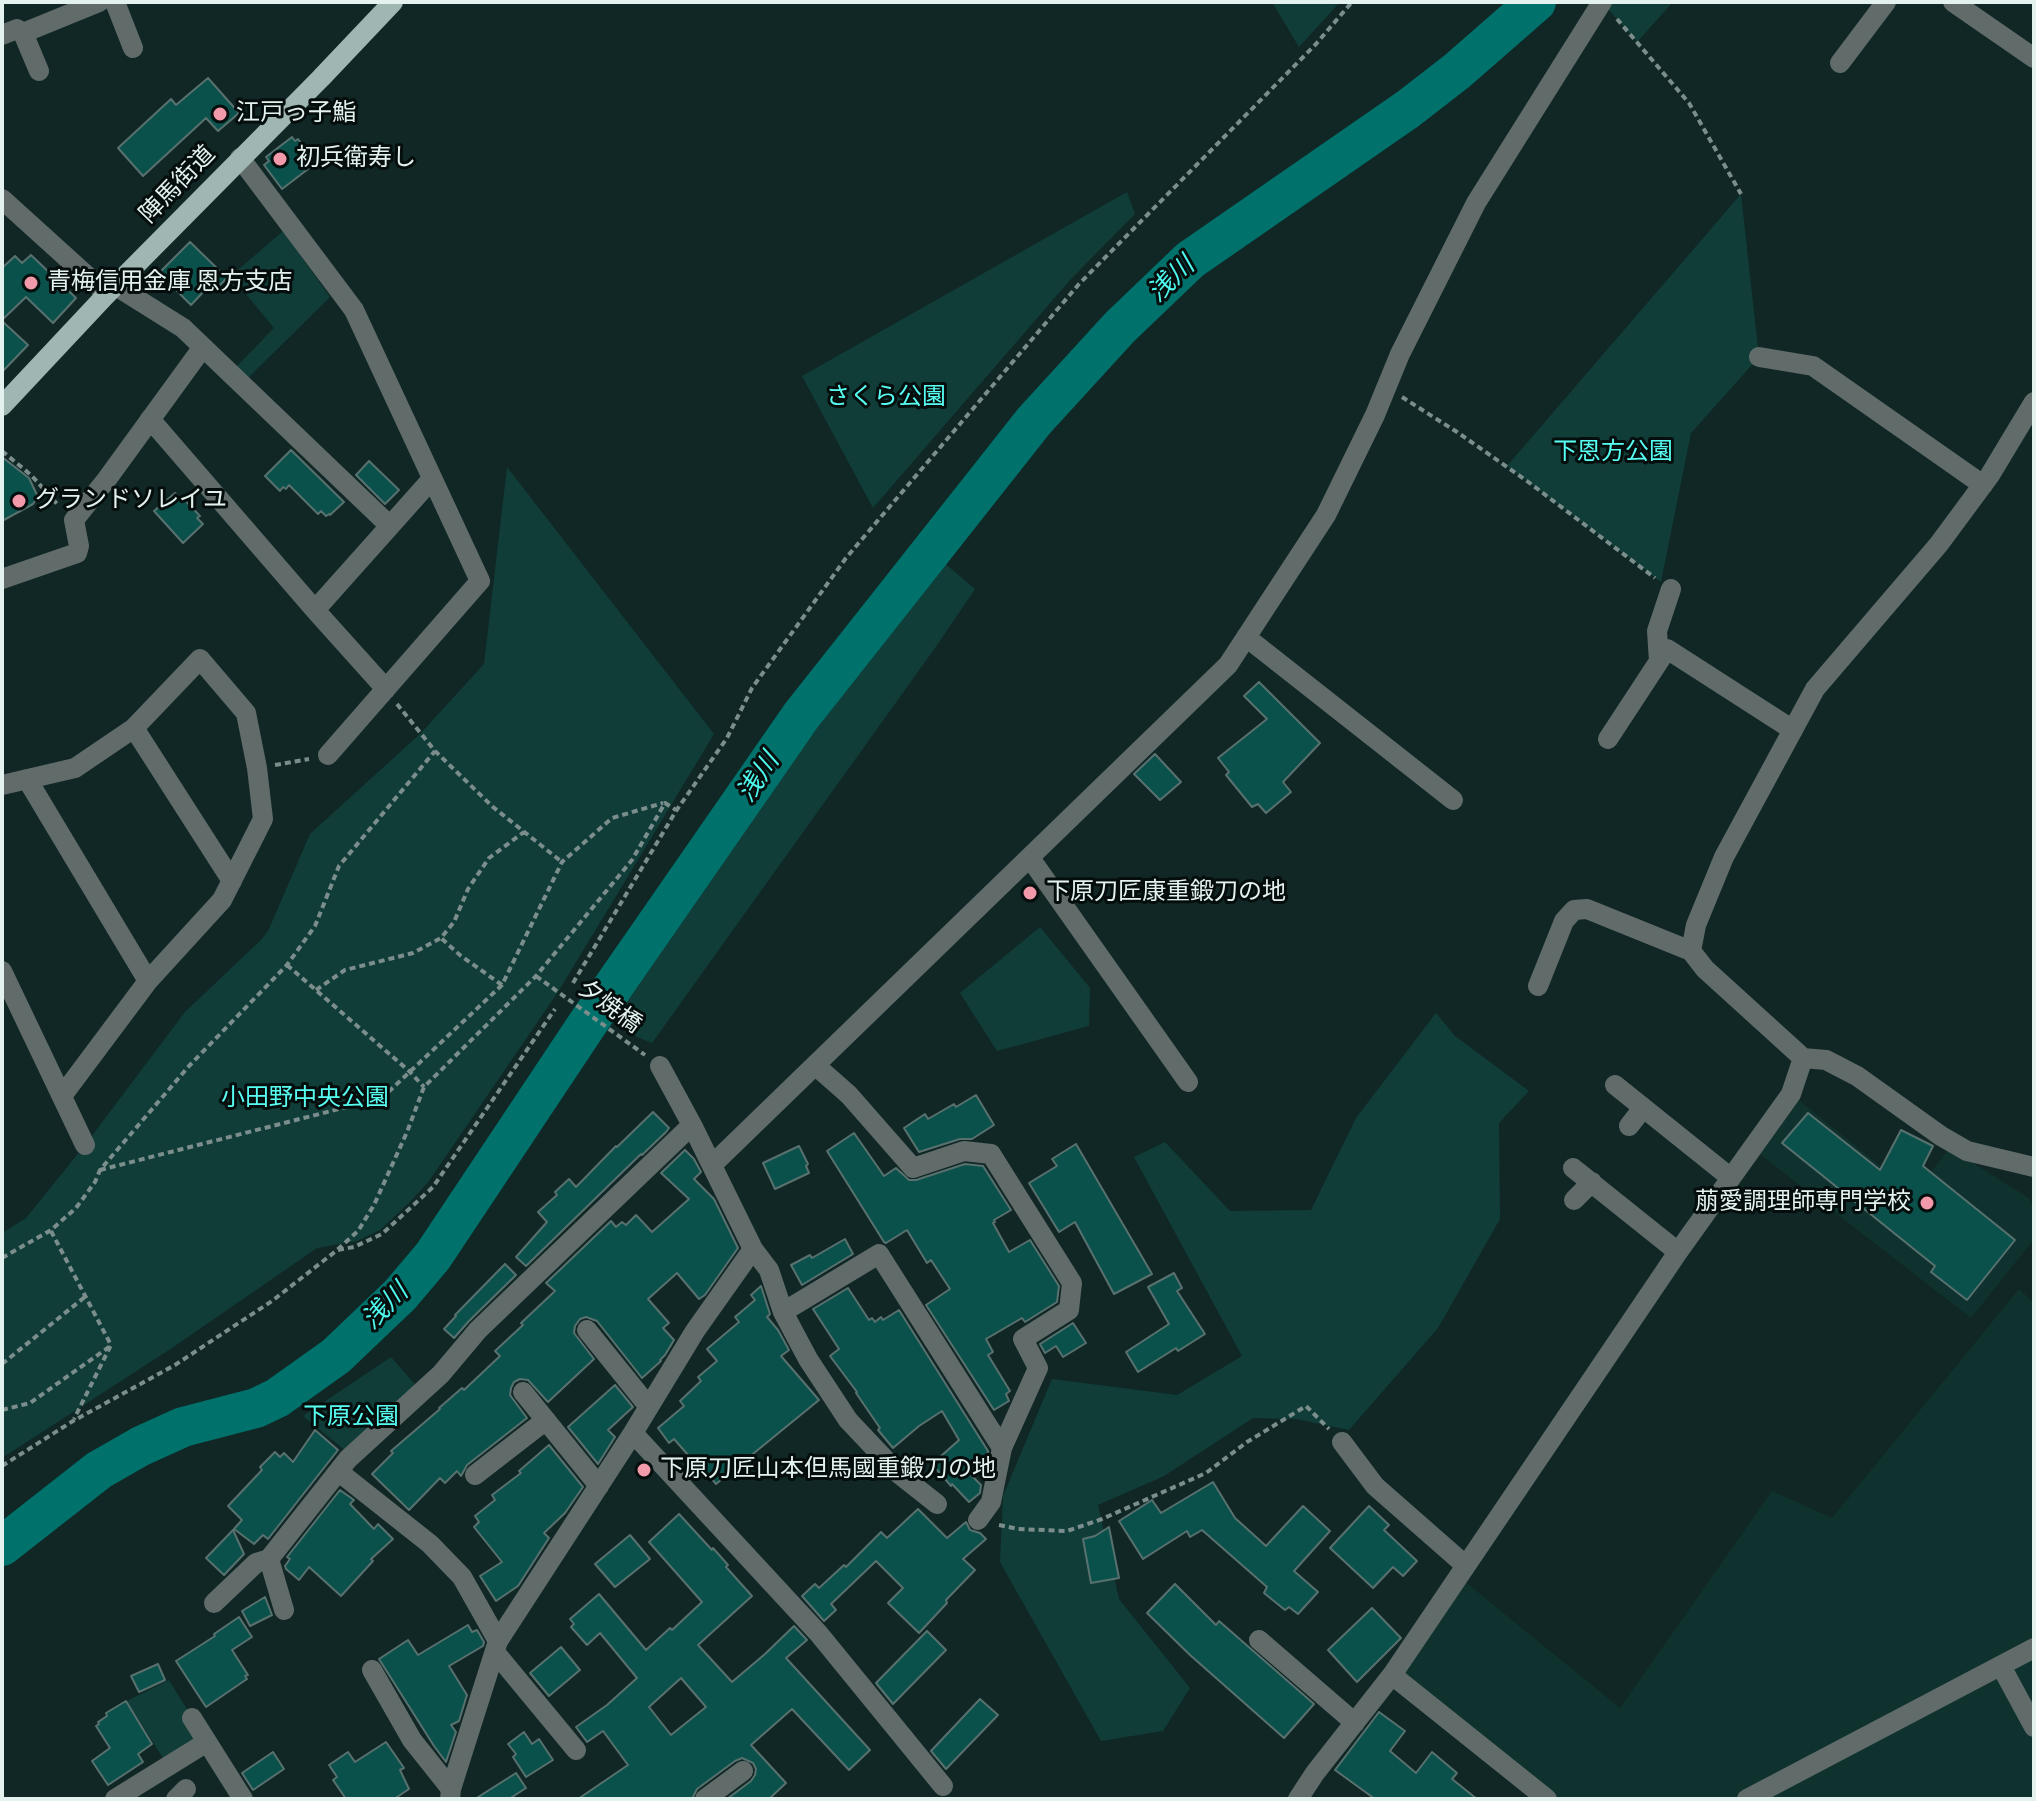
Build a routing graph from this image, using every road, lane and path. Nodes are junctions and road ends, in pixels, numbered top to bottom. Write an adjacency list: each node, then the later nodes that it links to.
1 (99, 2): 8 (street)
2 (115, 2): 10 (street)
3 (393, 2): 14 (main road, 陣馬街道)
4 (1352, 2): 45 (path)
5 (1602, 2): 15 (path); 20 (street)
6 (1886, 2): 12 (street)
7 (1953, 2): 11 (street)
8 (23, 33): 9 (street); 13 (street)
9 (2, 35)
10 (133, 48)
11 (2034, 58)
12 (1840, 63)
13 (39, 71)
14 (240, 158): 17 (main road, 陣馬街道); 25 (street)
15 (1741, 194)
16 (2, 199): 17 (street)
17 (112, 290): 18 (street); 22 (main road, 陣馬街道)
18 (203, 347): 23 (street); 28 (street)
19 (1759, 357): 26 (street)
20 (1387, 387): 30 (path); 32 (street)
21 (2034, 402): 26 (street)
22 (2, 406)
23 (150, 419): 27 (street); 31 (street)
24 (2, 451): 27 (path)
25 (431, 480): 28 (street); 34 (street)
26 (1983, 485): 36 (street)
27 (74, 520): 29 (street)
28 (390, 526): 31 (street)
29 (2, 579)
30 (1671, 589): 33 (street)
31 (315, 610): 34 (street)
32 (1246, 637): 43 (street); 47 (street)
33 (1659, 661): 36 (street); 37 (street)
34 (386, 689): 38 (path); 39 (street)
35 (134, 728): 40 (street); 41 (street); 49 (street)
36 (1793, 730): 51 (street)
37 (1608, 739)
38 (435, 751): 46 (path); 52 (path)
39 (328, 755): 40 (path)
40 (257, 768): 49 (street)
41 (27, 779): 42 (street); 55 (street)
42 (2, 785)
43 (1453, 800)
44 (665, 803): 45 (path); 48 (path); 54 (path)
45 (676, 811): 56 (path)
46 (524, 832): 48 (path); 50 (path)
47 (1030, 858): 62 (street); 65 (street)
48 (562, 862): 57 (path)
49 (232, 881): 55 (street)
50 (441, 938): 57 (path); 59 (path)
51 (1691, 951): 58 (street); 61 (street)
52 (287, 965): 59 (path); 76 (path)
53 (2, 971): 68 (street)
54 (536, 976): 63 (path, 夕焼橋); 67 (path)
55 (148, 981): 68 (street)
56 (573, 983)
57 (502, 985): 64 (path)
58 (1538, 986)
59 (316, 990): 64 (path)
60 (555, 1009): 82 (path)
61 (1803, 1058): 74 (street); 77 (street)
62 (815, 1065): 73 (street); 97 (street)
63 (660, 1066): 70 (street)
64 (409, 1071): 67 (path); 76 (path)
65 (1188, 1082)
66 (1615, 1085): 69 (street)
67 (424, 1087): 82 (path)
68 (62, 1096): 72 (street)
69 (1643, 1108): 71 (street); 77 (street)
70 (692, 1125): 73 (street); 99 (street)
71 (1629, 1126)
72 (85, 1145)
73 (712, 1165): 81 (street)
74 (2034, 1167)
75 (1573, 1168): 78 (street)
76 (100, 1170): 80 (path)
77 (1731, 1178): 83 (street)
78 (1592, 1182): 79 (street); 83 (street)
79 (1574, 1200)
80 (51, 1230): 84 (path); 85 (path)
81 (753, 1249): 86 (street); 91 (street)
82 (336, 1251): 94 (path)
83 (1678, 1252): 105 (street)
84 (2, 1258)
85 (86, 1296): 88 (path); 89 (path)
86 (783, 1312): 97 (street); 102 (street)
87 (587, 1330): 91 (street)
88 (111, 1345): 92 (path); 94 (path)
89 (2, 1364)
90 (523, 1392): 93 (street)
91 (649, 1407): 95 (street)
92 (2, 1410)
93 (546, 1420): 100 (street); 101 (street)
94 (73, 1421): 98 (path)
95 (633, 1433): 101 (street); 120 (street)
96 (1342, 1442): 103 (path); 105 (street)
97 (1002, 1448): 103 (street)
98 (2, 1466)
99 (339, 1472): 104 (street); 109 (street)
100 (475, 1475)
101 (599, 1486): 109 (street)
102 (937, 1504)
103 (978, 1520)
104 (269, 1559): 106 (street); 107 (street)
105 (1465, 1565): 113 (street)
106 (214, 1603)
107 (284, 1610)
108 (1259, 1640): 115 (street)
109 (497, 1647): 118 (street); 121 (street)
110 (2034, 1648): 111 (street)
111 (2001, 1666): 116 (street); 127 (street)
112 (372, 1670): 121 (street)
113 (1392, 1675): 115 (street); 126 (street)
114 (192, 1718): 117 (street)
115 (1355, 1723): 125 (street)
116 (2034, 1727)
117 (207, 1742): 122 (street); 123 (street)
118 (576, 1750)
119 (743, 1771): 124 (street)
120 (943, 1786)
121 (451, 1794)
122 (115, 1799)
123 (243, 1799)
124 (705, 1799)
125 (1298, 1799)
126 (1547, 1799)
127 (1747, 1799)

